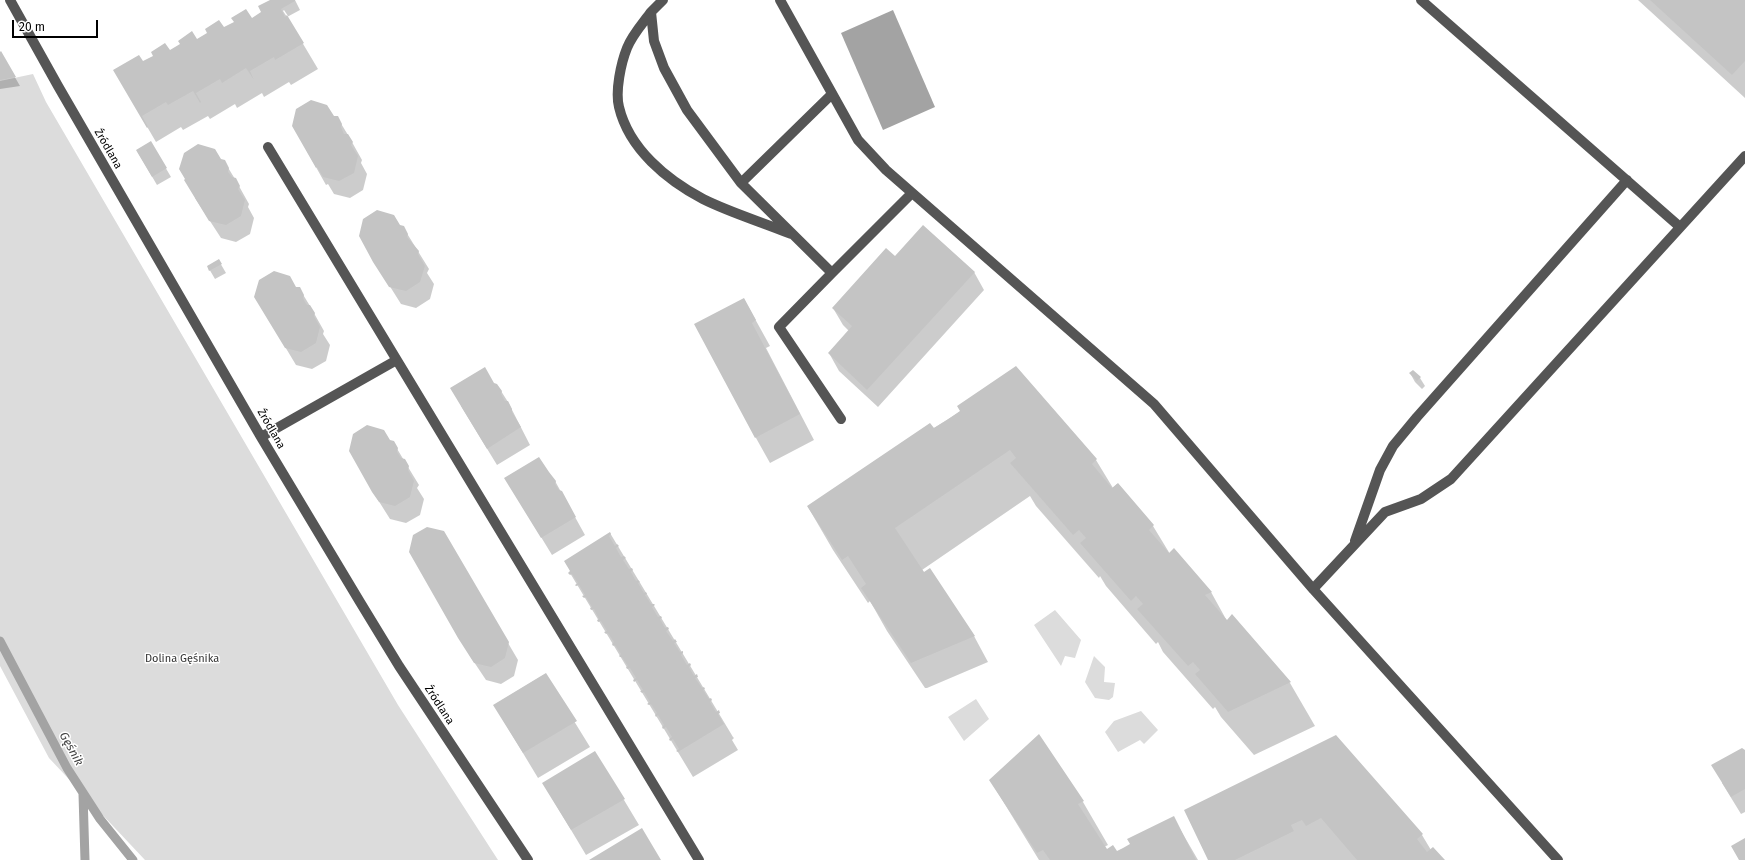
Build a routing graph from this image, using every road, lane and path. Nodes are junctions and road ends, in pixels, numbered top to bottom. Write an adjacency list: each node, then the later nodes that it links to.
1 (10, 0): 17 (street, Źródlana)
2 (663, 0): 5 (street)
3 (780, 0): 6 (street)
4 (1421, 0): 9 (street)
5 (651, 12): 10 (street); 13 (street)
6 (832, 94): 10 (street); 11 (street)
7 (268, 147): 15 (street)
8 (1745, 156): 12 (street)
9 (1627, 180): 12 (street); 18 (street)
10 (741, 183): 13 (street)
11 (912, 193): 14 (street); 19 (street)
12 (1680, 227): 18 (street)
13 (795, 236): 14 (street)
14 (832, 273): 16 (street)
15 (395, 361): 17 (street); 21 (street)
16 (842, 419)
17 (261, 437): 20 (street, Źródlana)
18 (1354, 546): 19 (street)
19 (1313, 589): 22 (street)
20 (528, 860)
21 (700, 860)
22 (1558, 860)

